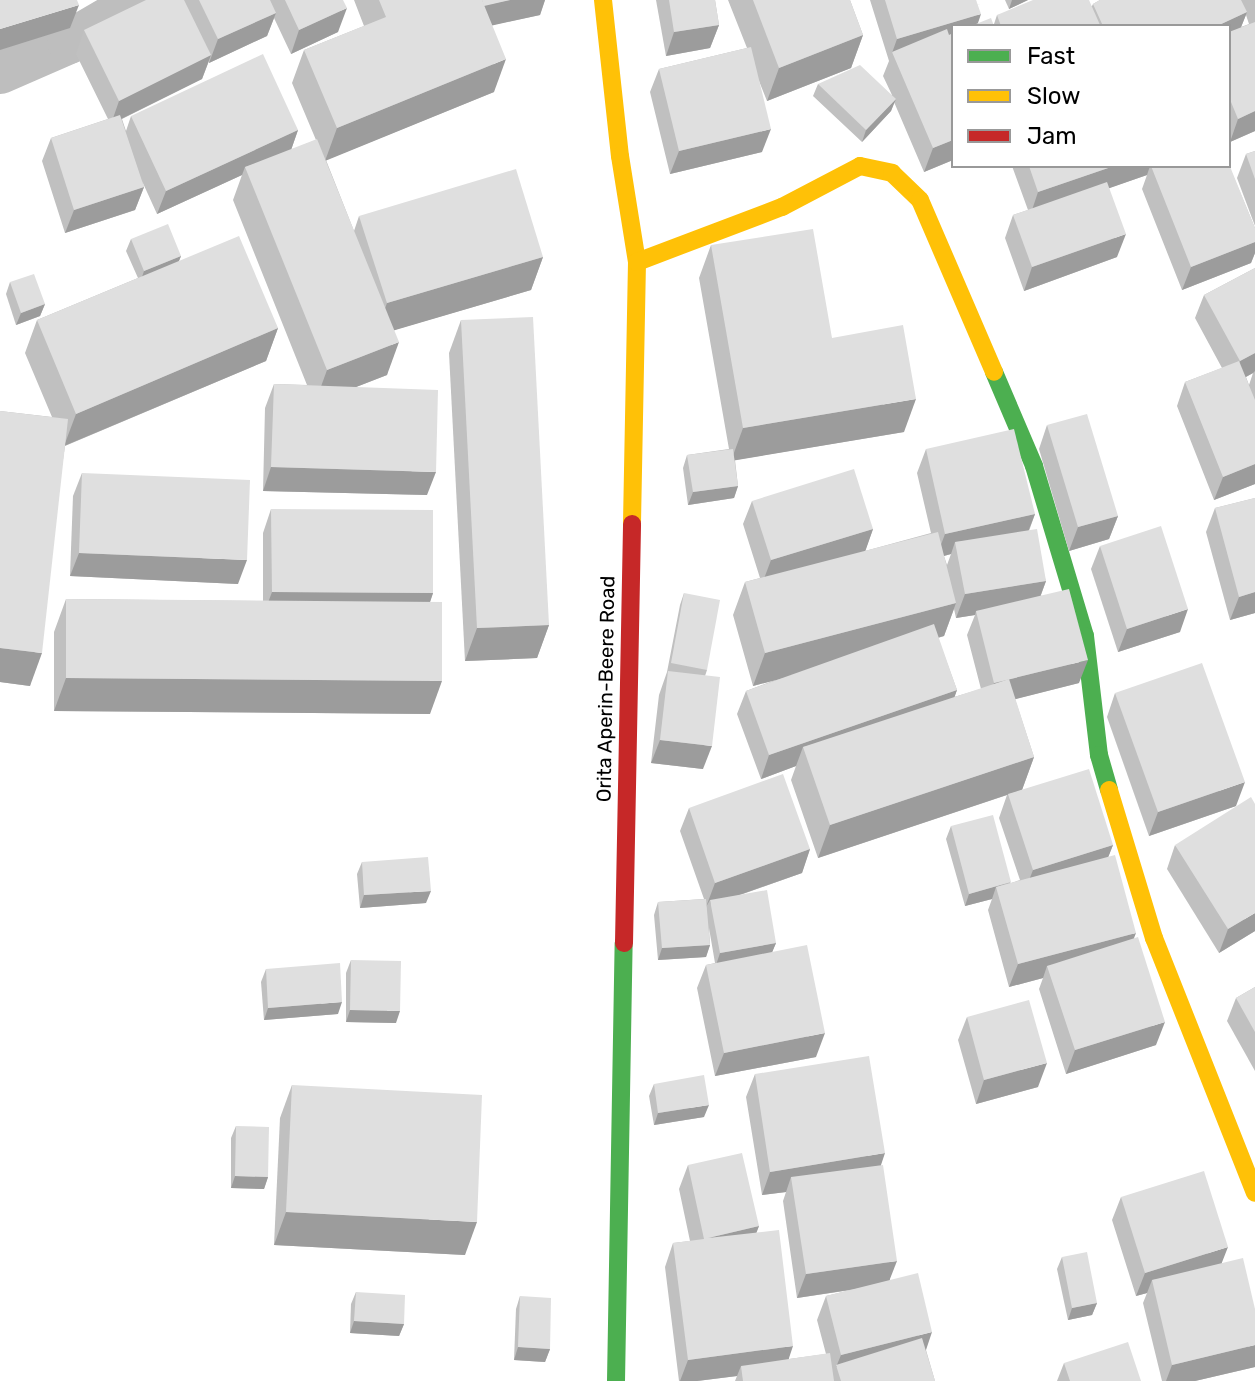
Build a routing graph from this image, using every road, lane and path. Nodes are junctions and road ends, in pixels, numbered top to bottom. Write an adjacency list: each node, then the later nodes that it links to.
1 (141, 0): 3 (street)
2 (603, 0): 4 (main road, Orita Aperin-Beere Road)
3 (0, 72)
4 (637, 262): 5 (main road); 6 (main road, Orita Aperin-Beere Road)
5 (1255, 1193)
6 (616, 1381)

